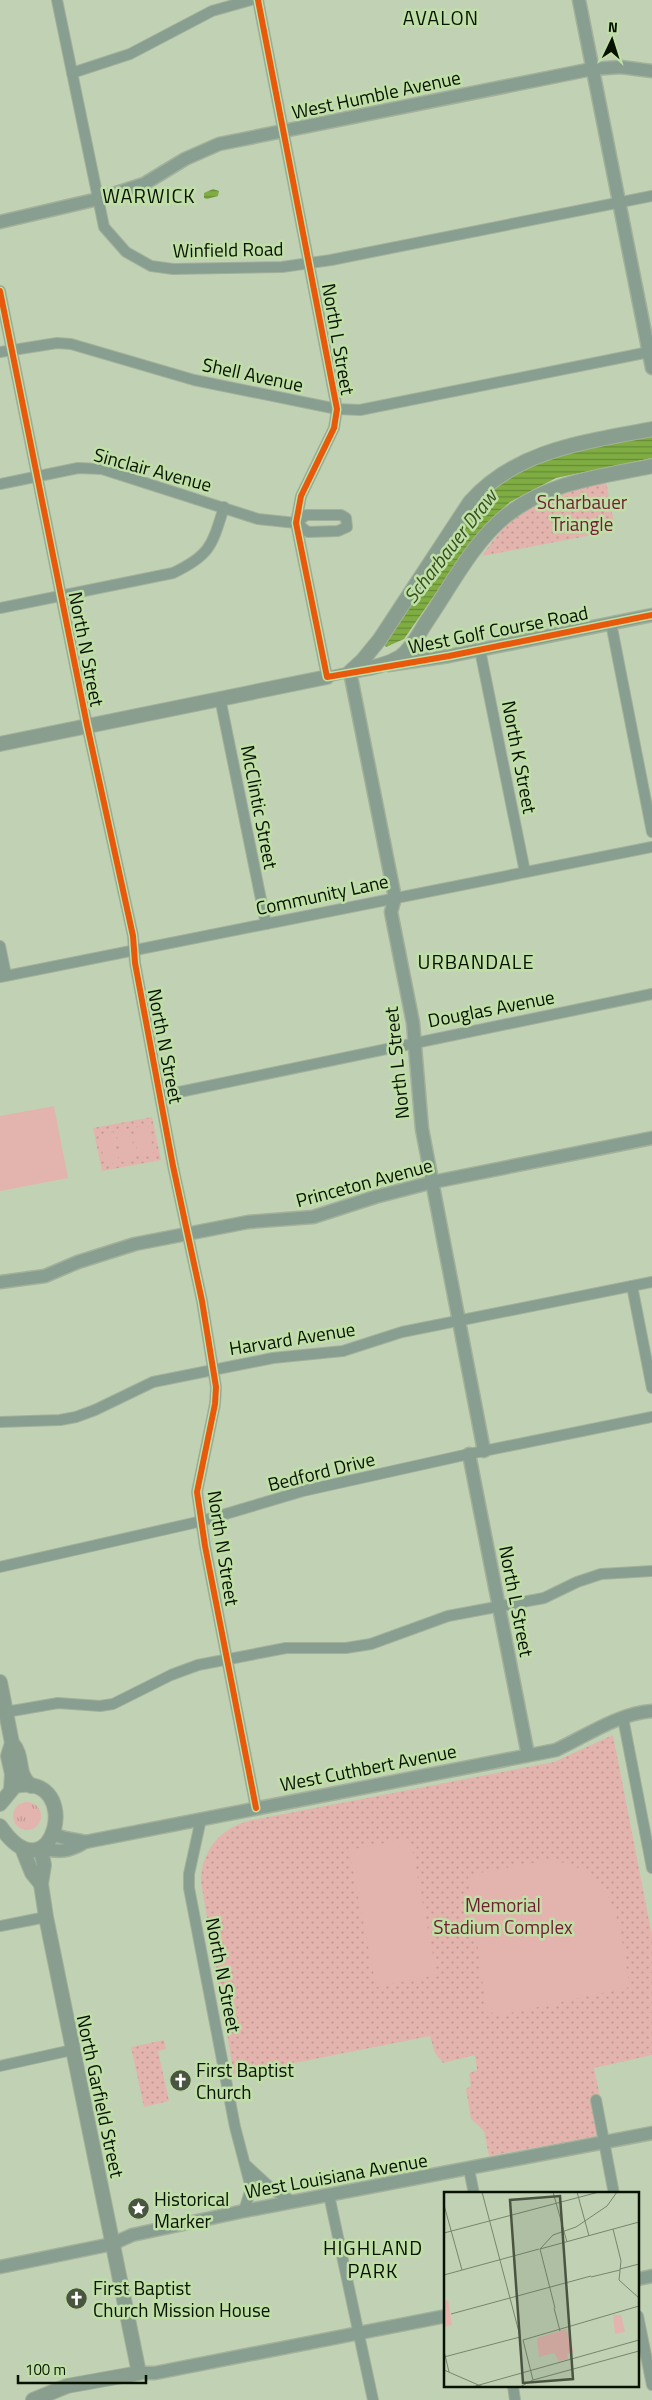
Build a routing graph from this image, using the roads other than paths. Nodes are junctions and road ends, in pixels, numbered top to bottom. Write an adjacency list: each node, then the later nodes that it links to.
1 (57, 0): 7 (street, Winfield Road)
2 (252, 0): 7 (street)
3 (258, 0): 8 (street, North L Street)
4 (579, 0): 5 (street)
5 (592, 69): 6 (street, West Humble Avenue); 8 (street, West Humble Avenue); 11 (street)
6 (652, 71)
7 (72, 72): 10 (street, Winfield Road)
8 (284, 132): 10 (street, West Humble Avenue); 13 (street, North L Street)
9 (652, 196): 11 (street, Winfield Road)
10 (98, 199): 12 (street, West Humble Avenue); 13 (street, Winfield Road)
11 (619, 202): 13 (street, Winfield Road); 17 (street)
12 (0, 222)
13 (310, 263): 19 (street, North L Street)
14 (0, 291): 15 (street, North N Street)
15 (12, 350): 16 (street, Shell Avenue); 19 (street, Shell Avenue); 22 (street, North N Street)
16 (0, 352)
17 (649, 352): 18 (street); 19 (street, Shell Avenue)
18 (652, 368)
19 (336, 409): 25 (street, North L Street)
20 (652, 429): 31 (main road)
21 (652, 466): 31 (main road)
22 (37, 476): 23 (street, Sinclair Avenue); 24 (street, Sinclair Avenue); 26 (street, North N Street)
23 (0, 484)
24 (224, 507): 25 (street, Sinclair Avenue); 26 (street)
25 (296, 523): 32 (street, North L Street)
26 (61, 596): 27 (street); 34 (street, North N Street)
27 (0, 608)
28 (652, 615): 29 (street, West Golf Course Road)
29 (611, 623): 30 (street, West Golf Course Road); 36 (street)
30 (480, 650): 31 (street, West Golf Course Road); 38 (street, North K Street)
31 (350, 672): 32 (street); 39 (street, North L Street)
32 (327, 676): 33 (main road)
33 (220, 698): 34 (main road); 40 (street, McClintic Street)
34 (87, 725): 35 (main road); 42 (street, North N Street)
35 (0, 744)
36 (652, 832)
37 (652, 847): 38 (street, Community Lane)
38 (525, 872): 39 (street, Community Lane)
39 (396, 898): 40 (street, Community Lane); 45 (street, North L Street)
40 (266, 924): 42 (street, Community Lane)
41 (0, 946): 43 (street)
42 (134, 950): 43 (street, Community Lane); 46 (street, North N Street)
43 (3, 976)
44 (652, 994): 45 (street, Douglas Avenue)
45 (416, 1041): 46 (street, Douglas Avenue); 48 (street, North L Street)
46 (160, 1096): 49 (street, North N Street)
47 (652, 1138): 48 (street, Princeton Avenue)
48 (433, 1182): 49 (street, Princeton Avenue); 53 (street, North L Street)
49 (189, 1234): 50 (street, Princeton Avenue); 54 (street, North N Street)
50 (0, 1282)
51 (652, 1282): 52 (street, Harvard Avenue)
52 (632, 1286): 53 (street, Harvard Avenue); 55 (street)
53 (459, 1320): 54 (street, Harvard Avenue); 58 (street, North L Street)
54 (213, 1369): 57 (street, Harvard Avenue); 60 (street, North N Street)
55 (652, 1388)
56 (652, 1417): 58 (street, Bedford Drive)
57 (0, 1422)
58 (484, 1451): 59 (street, Bedford Drive)
59 (469, 1454): 60 (street, Bedford Drive); 63 (street, North L Street)
60 (202, 1521): 61 (street, Bedford Drive); 64 (street, North N Street)
61 (0, 1568)
62 (652, 1571): 63 (street)
63 (499, 1607): 64 (street); 70 (street, North L Street)
64 (227, 1659): 67 (street); 73 (street, North N Street)
65 (0, 1682): 67 (main road)
66 (652, 1711): 68 (street, West Cuthbert Avenue)
67 (6, 1712): 69 (main road)
68 (623, 1718): 70 (street, West Cuthbert Avenue); 80 (street)
69 (12, 1743): 71 (main road); 72 (main road)
70 (528, 1755): 73 (street, West Cuthbert Avenue)
71 (32, 1786): 72 (main road); 76 (main road)
72 (4, 1796)
73 (256, 1808): 74 (street, West Cuthbert Avenue)
74 (201, 1819): 77 (street, West Cuthbert Avenue); 90 (street, North N Street)
75 (0, 1826): 78 (main road)
76 (54, 1834): 77 (street, West Cuthbert Avenue); 79 (main road)
77 (85, 1842): 79 (street, West Cuthbert Avenue)
78 (22, 1848): 79 (main road); 82 (main road)
79 (42, 1849): 82 (main road)
80 (650, 1849): 81 (street)
81 (652, 1868)
82 (41, 1884): 83 (main road, North Garfield Street)
83 (46, 1917): 84 (street); 85 (main road, North Garfield Street)
84 (0, 1926)
85 (72, 2050): 86 (street); 97 (main road, North Garfield Street)
86 (0, 2066)
87 (596, 2100): 89 (street)
88 (652, 2134): 89 (street, West Louisiana Avenue)
89 (604, 2143): 91 (street, West Louisiana Avenue); 93 (street)
90 (246, 2166): 95 (street, North N Street); 96 (street, North N Street)
91 (470, 2169): 92 (street); 94 (street, West Louisiana Avenue)
92 (474, 2192)
93 (614, 2192)
94 (329, 2195): 95 (street, West Louisiana Avenue); 101 (street)
95 (292, 2201): 96 (street, West Louisiana Avenue)
96 (244, 2211): 97 (street, West Louisiana Avenue)
97 (112, 2244): 98 (street, West Louisiana Avenue); 102 (main road, North Garfield Street)
98 (0, 2267)
99 (444, 2316): 101 (street)
100 (640, 2326): 103 (street)
101 (360, 2333): 102 (street); 105 (street)
102 (139, 2373): 104 (main road)
103 (652, 2385)
104 (33, 2400)
105 (373, 2400)

